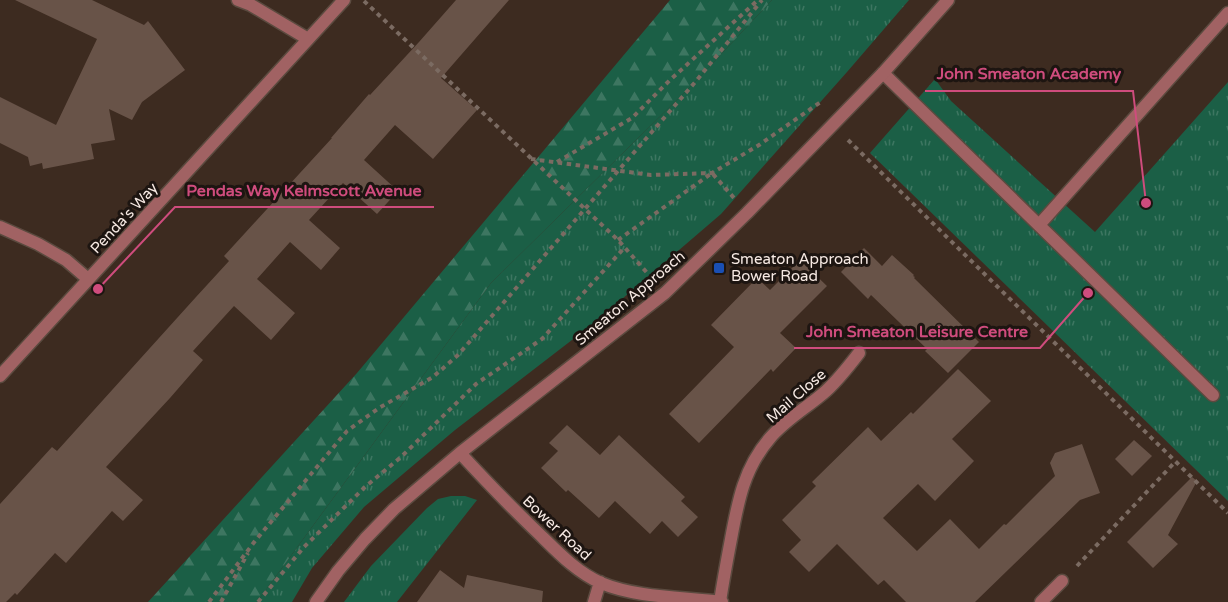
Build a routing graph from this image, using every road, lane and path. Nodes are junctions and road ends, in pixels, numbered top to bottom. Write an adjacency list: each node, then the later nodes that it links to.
1 (238, 0): 7 (street)
2 (344, 0): 7 (street, Penda's Way)
3 (363, 0): 11 (path)
4 (760, 0): 12 (path); 13 (path)
5 (948, 0): 8 (street, Smeaton Approach)
6 (1228, 13): 17 (street)
7 (308, 39): 22 (street, Penda's Way)
8 (883, 73): 10 (street, Smeaton Approach); 17 (street)
9 (827, 98): 14 (path)
10 (832, 125): 26 (street, Smeaton Approach); 27 (path)
11 (530, 159): 12 (path); 16 (path)
12 (556, 162): 13 (path)
13 (618, 171): 14 (path); 16 (path)
14 (712, 173): 15 (path); 19 (path)
15 (734, 198)
16 (585, 210): 19 (path); 29 (path)
17 (1039, 225): 25 (street)
18 (0, 227): 22 (street)
19 (618, 240): 20 (path)
20 (624, 247): 21 (path); 34 (path)
21 (649, 275)
22 (88, 279): 24 (street, Penda's Way)
23 (859, 353): 37 (street, Mail Close)
24 (0, 376)
25 (1213, 395)
26 (459, 453): 31 (street, Bower Road); 35 (street, Smeaton Approach)
27 (1175, 462): 28 (path); 30 (path)
28 (1228, 513)
29 (255, 541): 32 (path); 33 (path)
30 (1062, 581): 38 (street)
31 (600, 582): 36 (street); 37 (street, Bower Road)
32 (209, 602)
33 (221, 602)
34 (258, 602)
35 (316, 602)
36 (594, 602)
37 (721, 602)
38 (1041, 602)

